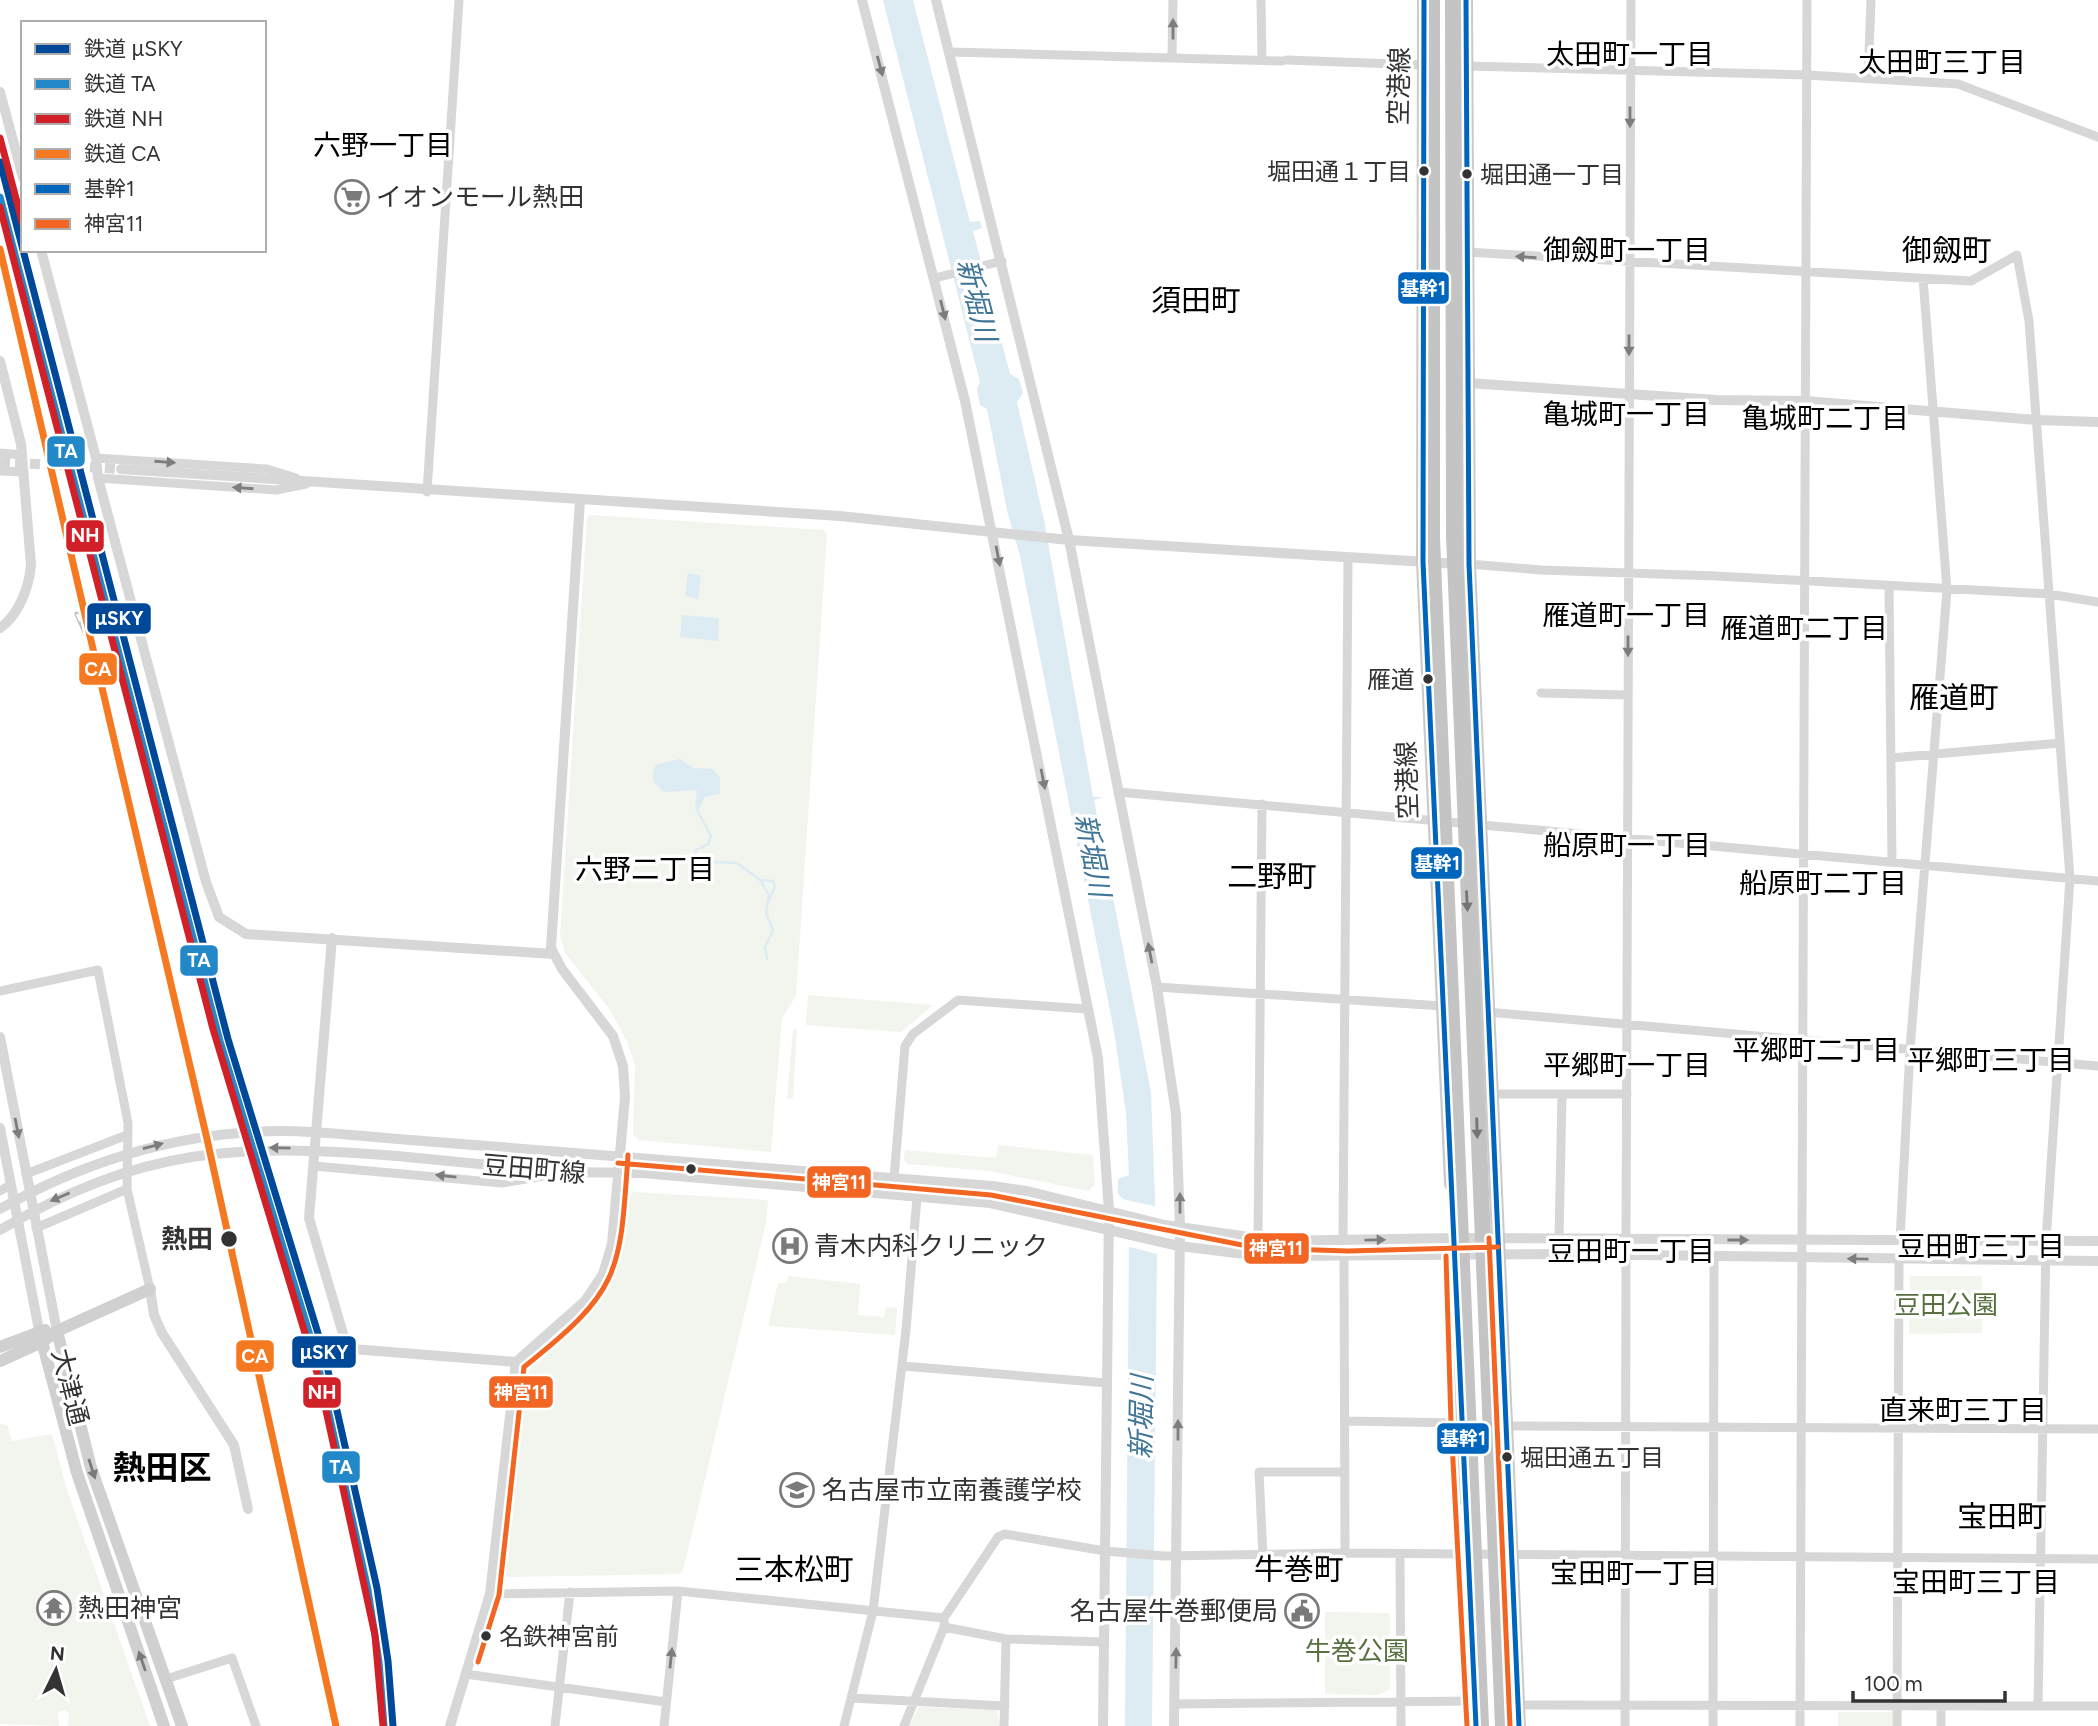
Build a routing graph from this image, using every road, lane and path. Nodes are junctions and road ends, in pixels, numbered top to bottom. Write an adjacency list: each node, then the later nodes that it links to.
1 (458, 0): 47 (street)
2 (863, 0): 30 (street, one-way to 30)
3 (936, 0): 14 (street)
4 (1173, 0): 15 (street, one-way to 4)
5 (1262, 0): 16 (street)
6 (1424, 0): 17 (main road, 空港線)
7 (1432, 0): 204 (highway, bridge)
8 (1445, 0): 66 (highway, bridge)
9 (1453, 0): 66 (highway, bridge)
10 (1466, 0): 18 (main road)
11 (1631, 0): 19 (street)
12 (1807, 0): 20 (street)
13 (1871, 0): 21 (street)
14 (950, 52): 15 (street); 27 (street)
15 (1172, 57): 16 (street)
16 (1262, 60): 17 (street)
17 (1424, 65): 52 (main road, 空港線)
18 (1467, 66): 19 (street); 26 (main road)
19 (1630, 71): 20 (street); 28 (street, one-way to 28)
20 (1807, 75): 21 (street); 29 (street)
21 (1868, 79): 23 (street)
22 (0, 92): 24 (street)
23 (2098, 137)
24 (21, 171)
25 (42, 252): 41 (street)
26 (1466, 252): 28 (street, one-way to 26); 33 (main road)
27 (997, 263): 30 (street); 50 (street)
28 (1630, 263): 29 (street); 34 (street, one-way to 34)
29 (1806, 271): 31 (street); 35 (street)
30 (939, 277): 49 (street, one-way to 49)
31 (1923, 278): 36 (street); 37 (street)
32 (0, 361): 40 (street)
33 (1468, 383): 34 (street); 53 (main road)
34 (1629, 394): 35 (street); 54 (street)
35 (1806, 401): 36 (street); 55 (street)
36 (1933, 410): 37 (street); 57 (street)
37 (2037, 420): 38 (street); 58 (street)
38 (2098, 422)
39 (0, 453): 40 (street)
40 (22, 455): 44 (street)
41 (96, 458): 45 (street); 46 (street, one-way to 46)
42 (121, 469): 46 (street)
43 (0, 471): 44 (street)
44 (24, 472): 60 (street)
45 (98, 478): 46 (street, one-way to 45); 78 (street)
46 (311, 482): 47 (street)
47 (427, 492): 48 (street)
48 (580, 500): 49 (street); 79 (street)
49 (998, 532): 50 (street); 85 (street, one-way to 85)
50 (1063, 540): 51 (street); 67 (street)
51 (1348, 556): 52 (street); 69 (street)
52 (1423, 562): 53 (street); 70 (main road, 空港線)
53 (1469, 564): 54 (street); 71 (main road)
54 (1628, 573): 55 (street); 62 (street, one-way to 62)
55 (1805, 582): 56 (street); 73 (street)
56 (1889, 587): 57 (street); 65 (street)
57 (1947, 590): 58 (street); 64 (street)
58 (2049, 594): 59 (street); 63 (street)
59 (2098, 602)
60 (0, 628)
61 (1541, 693): 62 (street)
62 (1628, 695): 72 (street)
63 (2060, 743): 64 (street); 76 (street)
64 (1934, 754): 65 (street); 75 (street)
65 (1891, 758): 74 (street)
66 (1462, 782): 205 (highway, one-way to 205, bridge)
67 (1118, 792): 68 (street); 80 (street, one-way to 67)
68 (1262, 804): 69 (street); 82 (street)
69 (1347, 812): 70 (street); 83 (street)
70 (1433, 818): 71 (street); 84 (main road, 空港線)
71 (1479, 824): 72 (street); 86 (main road)
72 (1628, 838): 73 (street); 87 (street)
73 (1803, 854): 74 (street); 89 (street)
74 (1892, 862): 75 (street)
75 (1925, 865): 76 (street); 90 (street)
76 (2070, 878): 77 (street); 91 (street)
77 (2098, 880)
78 (332, 938): 79 (street); 100 (street)
79 (553, 954): 99 (street)
80 (1157, 987): 82 (street); 111 (street, one-way to 80)
81 (0, 991): 98 (street)
82 (1261, 994): 83 (street); 118 (street)
83 (1346, 1001): 84 (street); 120 (street)
84 (1442, 1006): 115 (main road, 空港線)
85 (1087, 1009): 104 (street); 110 (street)
86 (1487, 1012): 87 (street); 94 (main road)
87 (1628, 1025): 89 (street); 95 (street)
88 (0, 1037): 102 (street, 大津通, one-way to 102)
89 (1802, 1040): 90 (street); 121 (street)
90 (1910, 1049): 91 (street); 122 (street)
91 (2058, 1062): 92 (street); 123 (street)
92 (2098, 1066)
93 (1460, 1088): 204 (highway, bridge)
94 (1490, 1094): 96 (street); 116 (main road)
95 (1627, 1094): 96 (street); 119 (street)
96 (1562, 1095): 117 (street)
97 (0, 1129): 105 (street, 大津通)
98 (127, 1135): 102 (street); 106 (street)
99 (619, 1154): 103 (street); 104 (street, 豆田町線); 109 (street, 豆田町線, one-way to 99, bridge)
100 (314, 1166): 101 (street, one-way to 100); 140 (street)
101 (562, 1172): 103 (street, 豆田町線); 114 (street, 豆田町線, one-way to 114, bridge)
102 (26, 1174): 112 (street, 大津通)
103 (618, 1174): 108 (street, 豆田町線); 140 (street)
104 (894, 1178): 110 (street, 豆田町線)
105 (10, 1185): 107 (street); 137 (street, 大津通)
106 (127, 1189): 112 (street); 135 (street)
107 (0, 1191)
108 (917, 1197): 113 (street, 豆田町線); 141 (street)
109 (0, 1209)
110 (1109, 1212): 111 (street, 豆田町線); 113 (street)
111 (1180, 1227): 118 (street); 125 (street)
112 (36, 1228): 136 (street, 大津通)
113 (1109, 1228): 125 (street, 豆田町線); 142 (street)
114 (0, 1230)
115 (1454, 1238): 116 (street); 120 (street, one-way to 115); 126 (main road, 空港線)
116 (1498, 1238): 117 (street); 127 (main road)
117 (1559, 1238): 119 (street)
118 (1258, 1239): 120 (street)
119 (1626, 1239): 121 (street, one-way to 121)
120 (1343, 1240)
121 (1801, 1240): 122 (street); 131 (street)
122 (1900, 1240): 123 (street)
123 (2046, 1241): 124 (street); 133 (street)
124 (2098, 1241)
125 (1180, 1245): 128 (street); 160 (street, one-way to 125)
126 (1455, 1255): 127 (street); 128 (street); 144 (main road, 空港線)
127 (1499, 1255): 129 (street); 145 (main road)
128 (1344, 1256): 143 (street)
129 (1626, 1257): 130 (street); 146 (street)
130 (1714, 1258): 131 (street); 147 (street)
131 (1801, 1259): 132 (street, one-way to 131); 148 (street)
132 (1899, 1260): 133 (street); 149 (street)
133 (2045, 1260): 134 (street); 150 (street)
134 (2098, 1261)
135 (150, 1289): 136 (main road); 153 (street)
136 (57, 1331): 137 (main road); 175 (main road, 大津通, one-way to 175)
137 (40, 1336): 138 (main road); 139 (main road); 192 (main road, 大津通, one-way to 137)
138 (0, 1348)
139 (0, 1361)
140 (516, 1362): 169 (street)
141 (902, 1366): 142 (street); 170 (street)
142 (1107, 1383): 154 (street)
143 (1345, 1421): 144 (street); 152 (street)
144 (1460, 1423): 157 (main road, 空港線)
145 (1507, 1426): 146 (street); 159 (main road)
146 (1625, 1427): 147 (street); 161 (street)
147 (1713, 1427): 148 (street); 162 (street)
148 (1801, 1428): 149 (street); 163 (street)
149 (1899, 1428): 150 (street); 164 (street)
150 (2043, 1429): 151 (street); 165 (street)
151 (2098, 1429)
152 (1345, 1472): 155 (street); 158 (street)
153 (248, 1510)
154 (1105, 1550): 160 (street); 171 (street); 173 (street)
155 (1345, 1553): 156 (street); 158 (street)
156 (1400, 1555): 157 (street); 181 (street)
157 (1467, 1555): 159 (street); 178 (main road, 空港線)
158 (1263, 1556): 160 (street)
159 (1511, 1556): 161 (street); 184 (main road)
160 (1177, 1557): 182 (street, one-way to 160)
161 (1624, 1557): 162 (street); 183 (street)
162 (1713, 1558): 163 (street); 185 (street)
163 (1800, 1558): 164 (street); 186 (street)
164 (1898, 1558): 165 (street); 187 (street)
165 (2040, 1559): 166 (street); 190 (street)
166 (2098, 1559)
167 (678, 1591): 168 (street); 170 (street); 179 (street, one-way to 167)
168 (570, 1592): 169 (street); 176 (street)
169 (490, 1594): 174 (street)
170 (873, 1611): 171 (street); 177 (street)
171 (944, 1623): 172 (street); 180 (street)
172 (1006, 1639): 173 (street); 189 (street)
173 (1104, 1642): 201 (street)
174 (465, 1674): 176 (street); 195 (street)
175 (166, 1679): 193 (main road, 大津通); 194 (street)
176 (560, 1688): 179 (street); 196 (street)
177 (851, 1699): 180 (street); 198 (street)
178 (1475, 1701): 181 (street); 204 (main road, 空港線)
179 (666, 1702): 197 (street)
180 (914, 1702): 189 (street); 199 (street)
181 (1401, 1702): 182 (street); 203 (street)
182 (1175, 1703): 202 (street)
183 (1625, 1704): 184 (street); 185 (street); 207 (street)
184 (1518, 1705): 206 (main road)
185 (1713, 1705): 186 (street); 208 (street)
186 (1800, 1705): 187 (street); 209 (street)
187 (1897, 1705): 188 (street); 210 (street)
188 (1941, 1705): 190 (street); 211 (street)
189 (1005, 1706): 200 (street)
190 (2038, 1706): 191 (street)
191 (2098, 1706)
192 (164, 1726)
193 (182, 1726)
194 (256, 1726)
195 (450, 1726)
196 (555, 1726)
197 (664, 1726)
198 (844, 1726)
199 (904, 1726)
200 (1004, 1726)
201 (1103, 1726)
202 (1174, 1726)
203 (1401, 1726)
204 (1480, 1726)
205 (1503, 1726)
206 (1519, 1726)
207 (1625, 1726)
208 (1713, 1726)
209 (1800, 1726)
210 (1897, 1726)
211 (1941, 1726)

